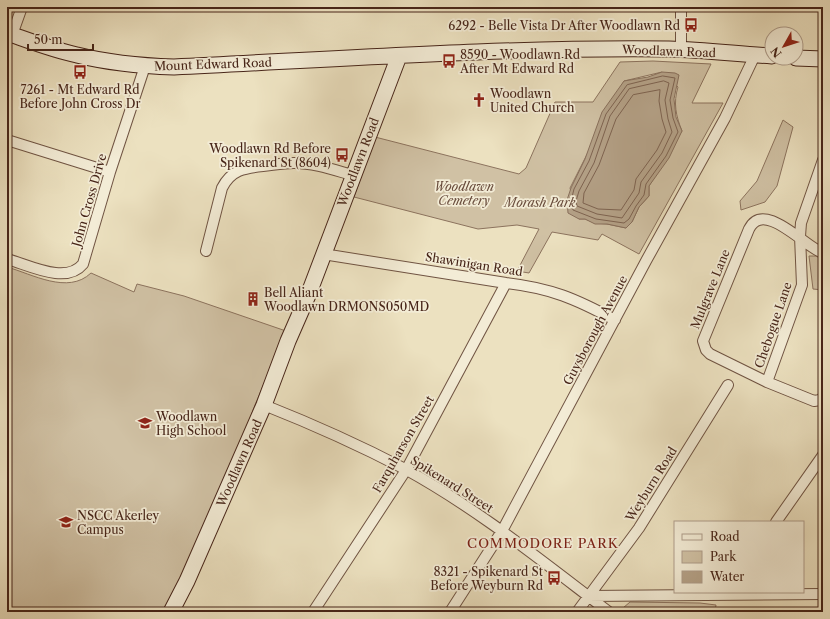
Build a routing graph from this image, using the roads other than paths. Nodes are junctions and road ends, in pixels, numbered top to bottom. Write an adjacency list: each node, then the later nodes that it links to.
1 (22, 7): 3 (street)
2 (681, 7): 4 (street)
3 (10, 34): 10 (street, Mount Edward Road)
4 (681, 50): 5 (street, Woodlawn Road); 6 (street, Woodlawn Road)
5 (755, 55): 7 (street, Woodlawn Road); 21 (street, Guysborough Avenue)
6 (399, 56): 10 (street, Mount Edward Road); 14 (street, Woodlawn Road)
7 (764, 56)
8 (804, 58): 9 (street)
9 (823, 59)
10 (145, 66): 13 (street, John Cross Drive)
11 (7, 140): 13 (street)
12 (823, 160): 15 (street, Chebogue Lane)
13 (110, 172): 19 (street, John Cross Drive)
14 (352, 175): 16 (street); 18 (street, Woodlawn Road)
15 (800, 236): 17 (street); 22 (street, Chebogue Lane); 22 (street, Mulgrave Lane)
16 (206, 251)
17 (823, 253)
18 (323, 254): 20 (street, Shawinigan Road); 25 (street, Woodlawn Road)
19 (7, 259)
20 (506, 283): 21 (street, Shawinigan Road); 27 (street, Farquharson Street)
21 (615, 320): 29 (street, Guysborough Avenue)
22 (767, 382): 24 (street)
23 (728, 385): 32 (street, Weyburn Road)
24 (823, 397)
25 (264, 405): 27 (street, Spikenard Street); 33 (street, Woodlawn Road)
26 (823, 455): 28 (street)
27 (406, 470): 29 (street, Spikenard Street); 34 (street, Farquharson Street)
28 (777, 521)
29 (502, 531): 32 (street, Spikenard Street); 35 (street, Guysborough Avenue)
30 (722, 593): 31 (street); 32 (street)
31 (823, 594)
32 (588, 596): 36 (street, Weyburn Road); 37 (street, Spikenard Street)
33 (171, 612)
34 (313, 612)
35 (450, 612)
36 (577, 612)
37 (609, 612)

